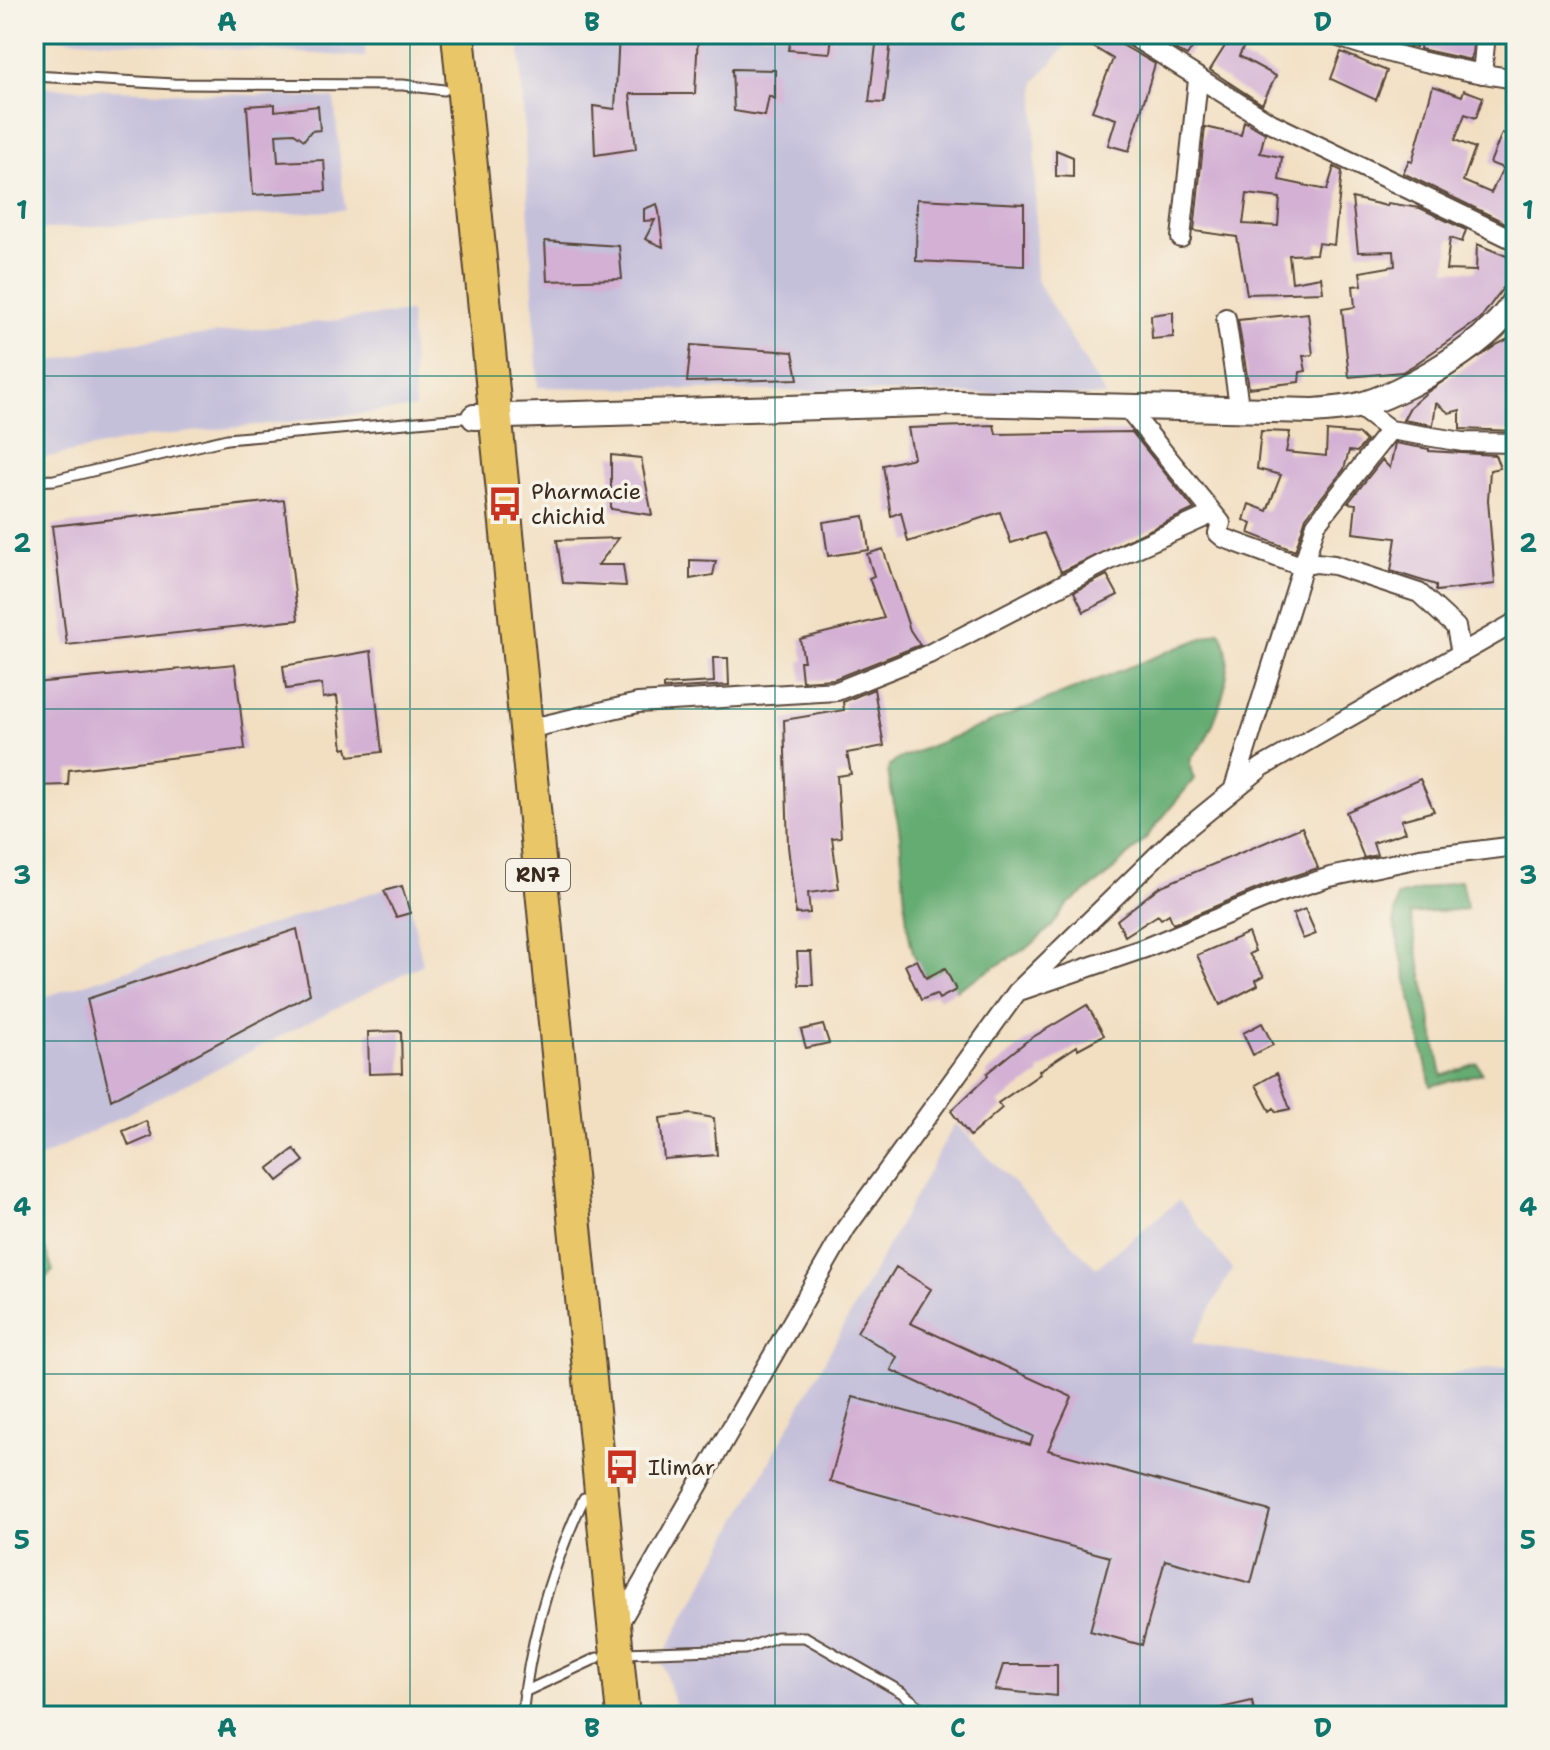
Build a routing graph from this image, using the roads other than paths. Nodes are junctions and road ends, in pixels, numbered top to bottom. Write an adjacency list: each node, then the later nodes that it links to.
1 (438, 34): 10 (highway, RN7)
2 (458, 34): 20 (highway, RN7)
3 (1129, 34): 9 (street)
4 (1330, 34): 6 (street)
5 (1486, 34): 6 (street)
6 (1482, 74): 8 (street)
7 (34, 76): 10 (lane)
8 (1516, 79)
9 (1198, 80): 11 (street); 12 (street)
10 (444, 90): 20 (highway, RN7)
11 (1181, 238)
12 (1516, 241)
13 (1516, 296): 16 (street)
14 (1226, 318): 19 (street)
15 (1516, 322): 16 (street)
16 (1492, 330): 18 (street)
17 (1125, 405): 19 (street); 20 (street); 24 (street)
18 (1358, 406): 19 (street); 21 (street)
19 (1240, 412)
20 (485, 416): 23 (lane); 28 (highway, RN7); 32 (highway, RN7)
21 (1390, 430): 22 (street); 25 (street)
22 (1516, 443)
23 (34, 481)
24 (1212, 514): 25 (street); 28 (street)
25 (1301, 566): 27 (street); 29 (street)
26 (1516, 622): 27 (street)
27 (1461, 654): 29 (street)
28 (524, 730): 33 (highway, RN7)
29 (1234, 788): 31 (street)
30 (1516, 846): 31 (street)
31 (1017, 992): 33 (street)
32 (584, 1498): 33 (highway, RN7); 34 (lane)
33 (609, 1648): 34 (lane); 36 (highway, RN7); 37 (highway, RN7); 38 (lane)
34 (524, 1692): 35 (lane)
35 (522, 1716)
36 (602, 1716)
37 (623, 1716)
38 (931, 1716)

